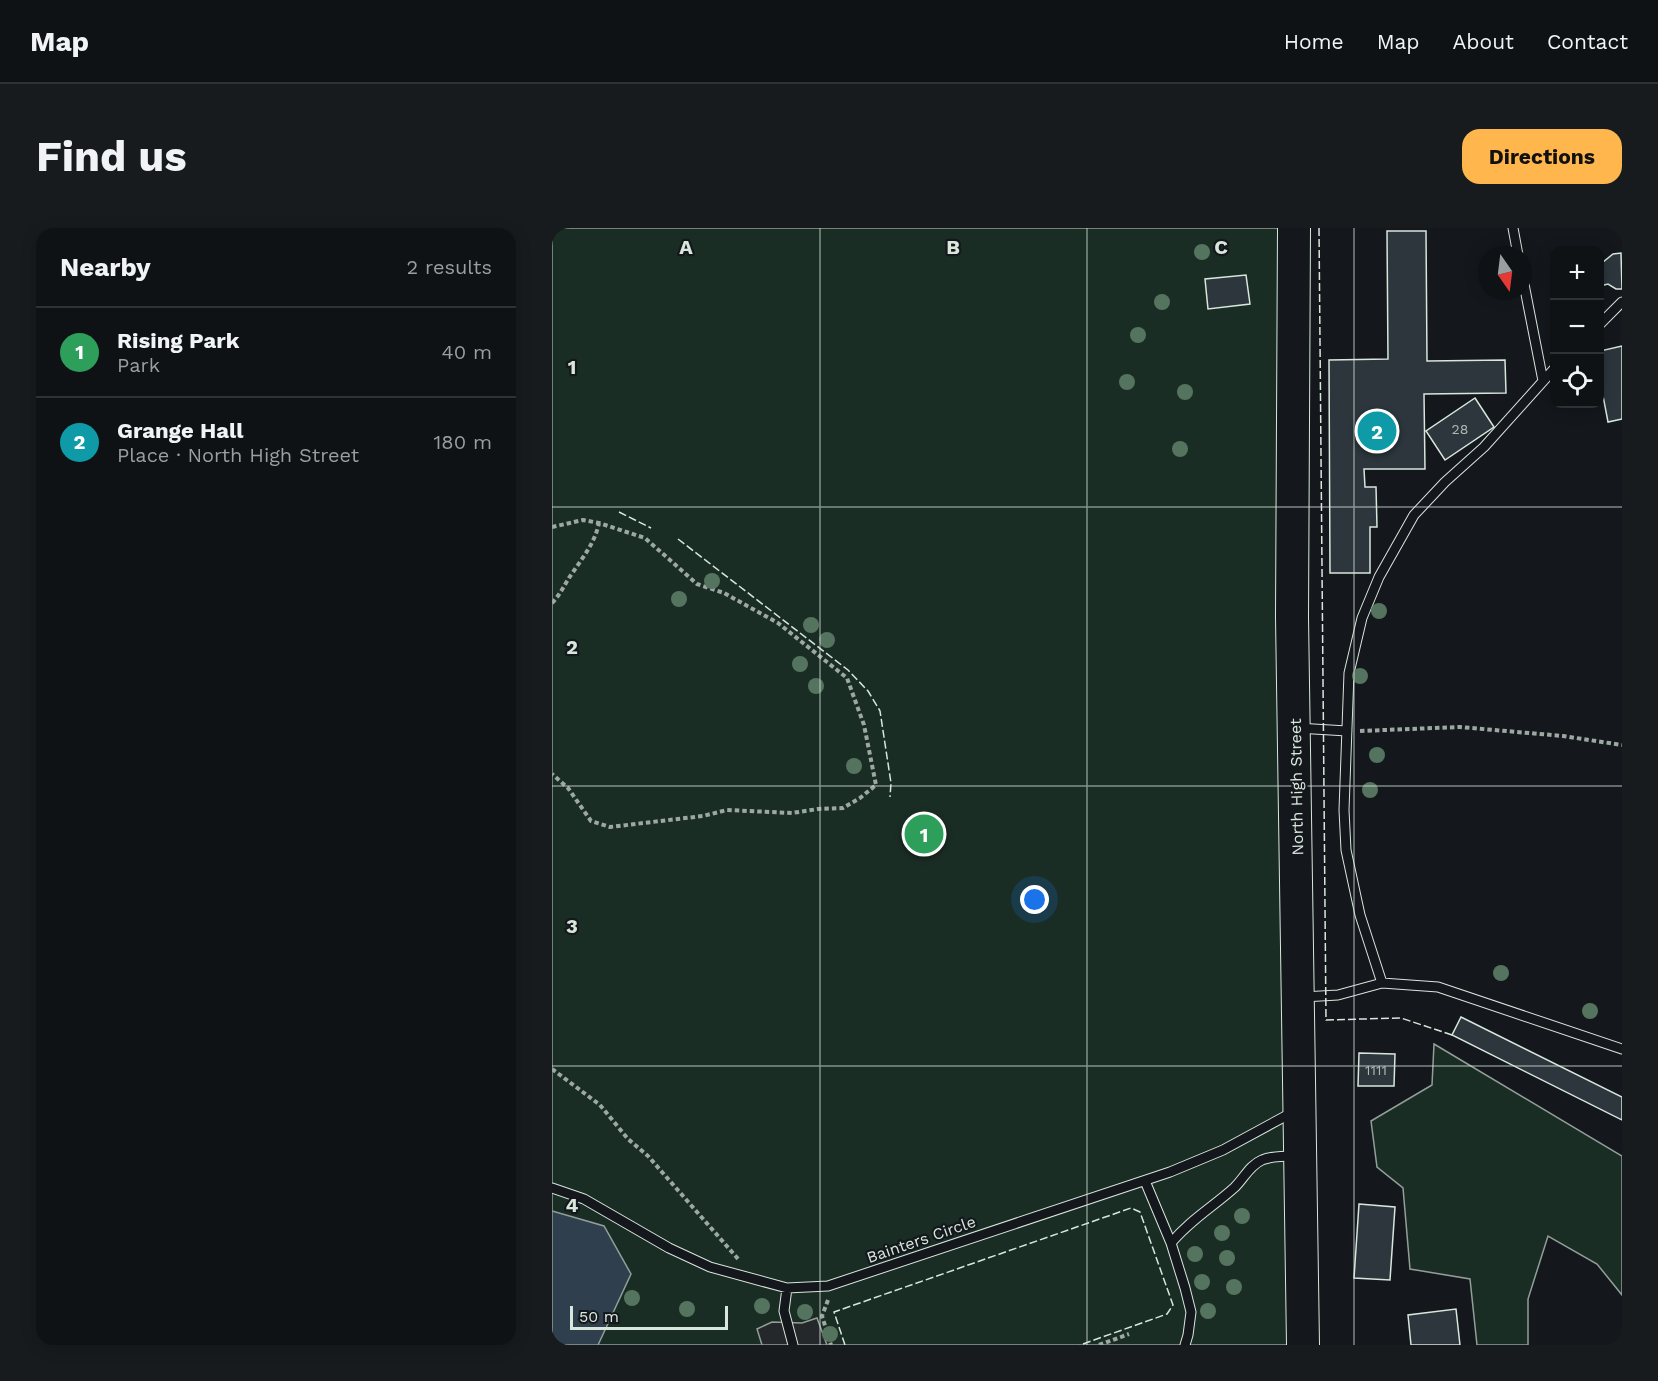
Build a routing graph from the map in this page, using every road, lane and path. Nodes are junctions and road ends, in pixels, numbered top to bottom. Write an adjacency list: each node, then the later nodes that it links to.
1 (1294, 228): 12 (highway, North High Street)
2 (1513, 228): 3 (lane)
3 (1516, 246)
4 (1527, 300): 8 (lane)
5 (1622, 302): 6 (lane)
6 (1604, 319)
7 (1550, 373): 8 (lane)
8 (1543, 381): 13 (lane)
9 (599, 523): 10 (path); 11 (path); 15 (path)
10 (552, 527)
11 (552, 603)
12 (1295, 728): 13 (lane); 17 (highway, North High Street)
13 (1347, 731): 14 (path); 16 (lane)
14 (1622, 745)
15 (552, 774)
16 (1382, 983): 17 (lane); 18 (lane)
17 (1299, 998): 20 (highway, North High Street)
18 (1622, 1049)
19 (552, 1070): 25 (path)
20 (1299, 1108): 21 (highway, North High Street); 22 (lane, Bainters Circle)
21 (1300, 1156): 24 (lane); 33 (highway, North High Street)
22 (1145, 1181): 24 (lane); 26 (lane, Bainters Circle)
23 (552, 1188): 25 (lane, Bainters Circle)
24 (1171, 1243): 32 (lane)
25 (750, 1278): 27 (lane, Bainters Circle)
26 (834, 1285): 27 (lane, Bainters Circle); 30 (path)
27 (787, 1288): 29 (lane)
28 (1129, 1334): 31 (path)
29 (793, 1345)
30 (831, 1345)
31 (1099, 1345)
32 (1185, 1345)
33 (1303, 1345)

